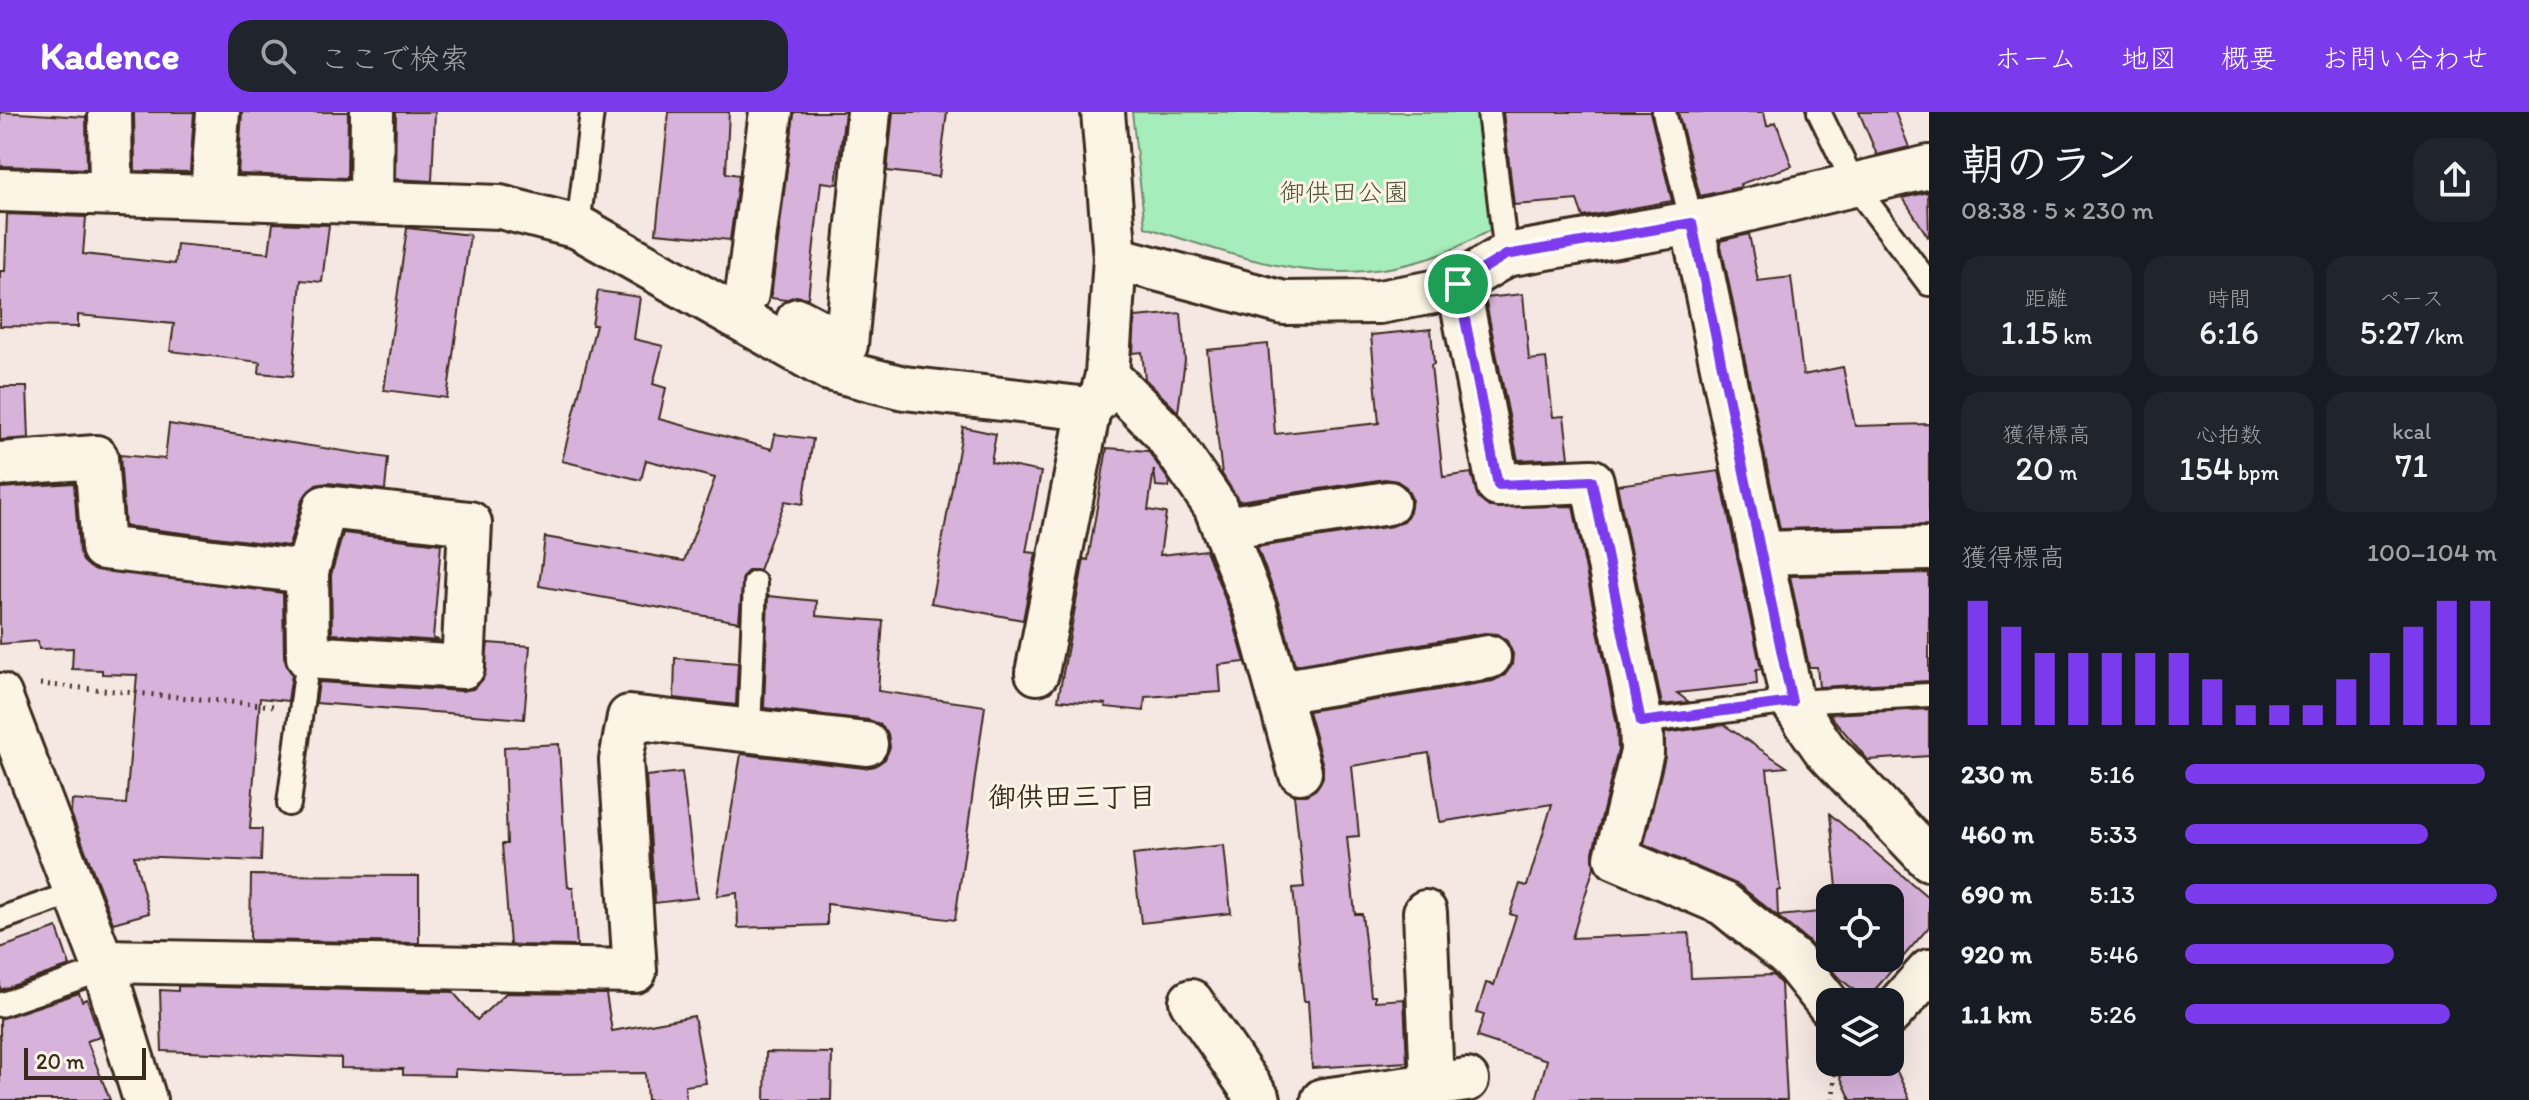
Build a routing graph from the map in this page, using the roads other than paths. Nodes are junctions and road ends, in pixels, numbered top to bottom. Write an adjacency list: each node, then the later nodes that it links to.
1 (110, 112): 14 (street)
2 (218, 112): 15 (street)
3 (372, 112): 16 (street)
4 (592, 112): 18 (lane)
5 (771, 112): 24 (street)
6 (869, 112): 24 (street)
7 (1103, 112): 20 (street)
8 (1489, 112): 19 (lane)
9 (1664, 112): 17 (lane)
10 (1819, 112): 12 (lane)
11 (1929, 167): 12 (street)
12 (1855, 186): 17 (street); 23 (lane)
13 (0, 190): 14 (street)
14 (111, 192): 15 (street)
15 (212, 195): 16 (street)
16 (371, 202): 18 (street)
17 (1692, 223): 19 (street); 30 (street)
18 (578, 227): 21 (street)
19 (1506, 255): 22 (street)
20 (1115, 258): 22 (street); 25 (street)
21 (638, 260): 24 (street); 25 (street)
22 (1458, 284): 40 (street)
23 (1929, 284)
24 (747, 294)
25 (1098, 392): 28 (street); 35 (street)
26 (0, 464): 31 (street)
27 (1388, 503): 28 (street)
28 (1224, 528): 37 (street)
29 (1929, 549): 30 (street)
30 (1760, 553): 39 (street)
31 (307, 572): 33 (street); 33 (street)
32 (755, 583): 41 (lane)
33 (308, 657): 44 (lane)
34 (1489, 657): 37 (street)
35 (1037, 673)
36 (16, 689): 46 (street)
37 (1279, 692): 43 (street)
38 (1929, 695): 39 (lane)
39 (1792, 702): 40 (lane); 45 (street)
40 (1641, 722): 51 (street)
41 (749, 730): 42 (street); 49 (street)
42 (866, 744)
43 (1300, 772)
44 (289, 804)
45 (1929, 859)
46 (76, 892): 48 (lane); 49 (street)
47 (1425, 912): 57 (street)
48 (0, 919)
49 (104, 965): 54 (lane); 55 (street)
50 (1929, 971): 52 (street)
51 (1816, 989)
52 (1904, 999)
53 (1191, 1001): 56 (street)
54 (0, 1005)
55 (145, 1100)
56 (1259, 1100)
57 (1323, 1100)

